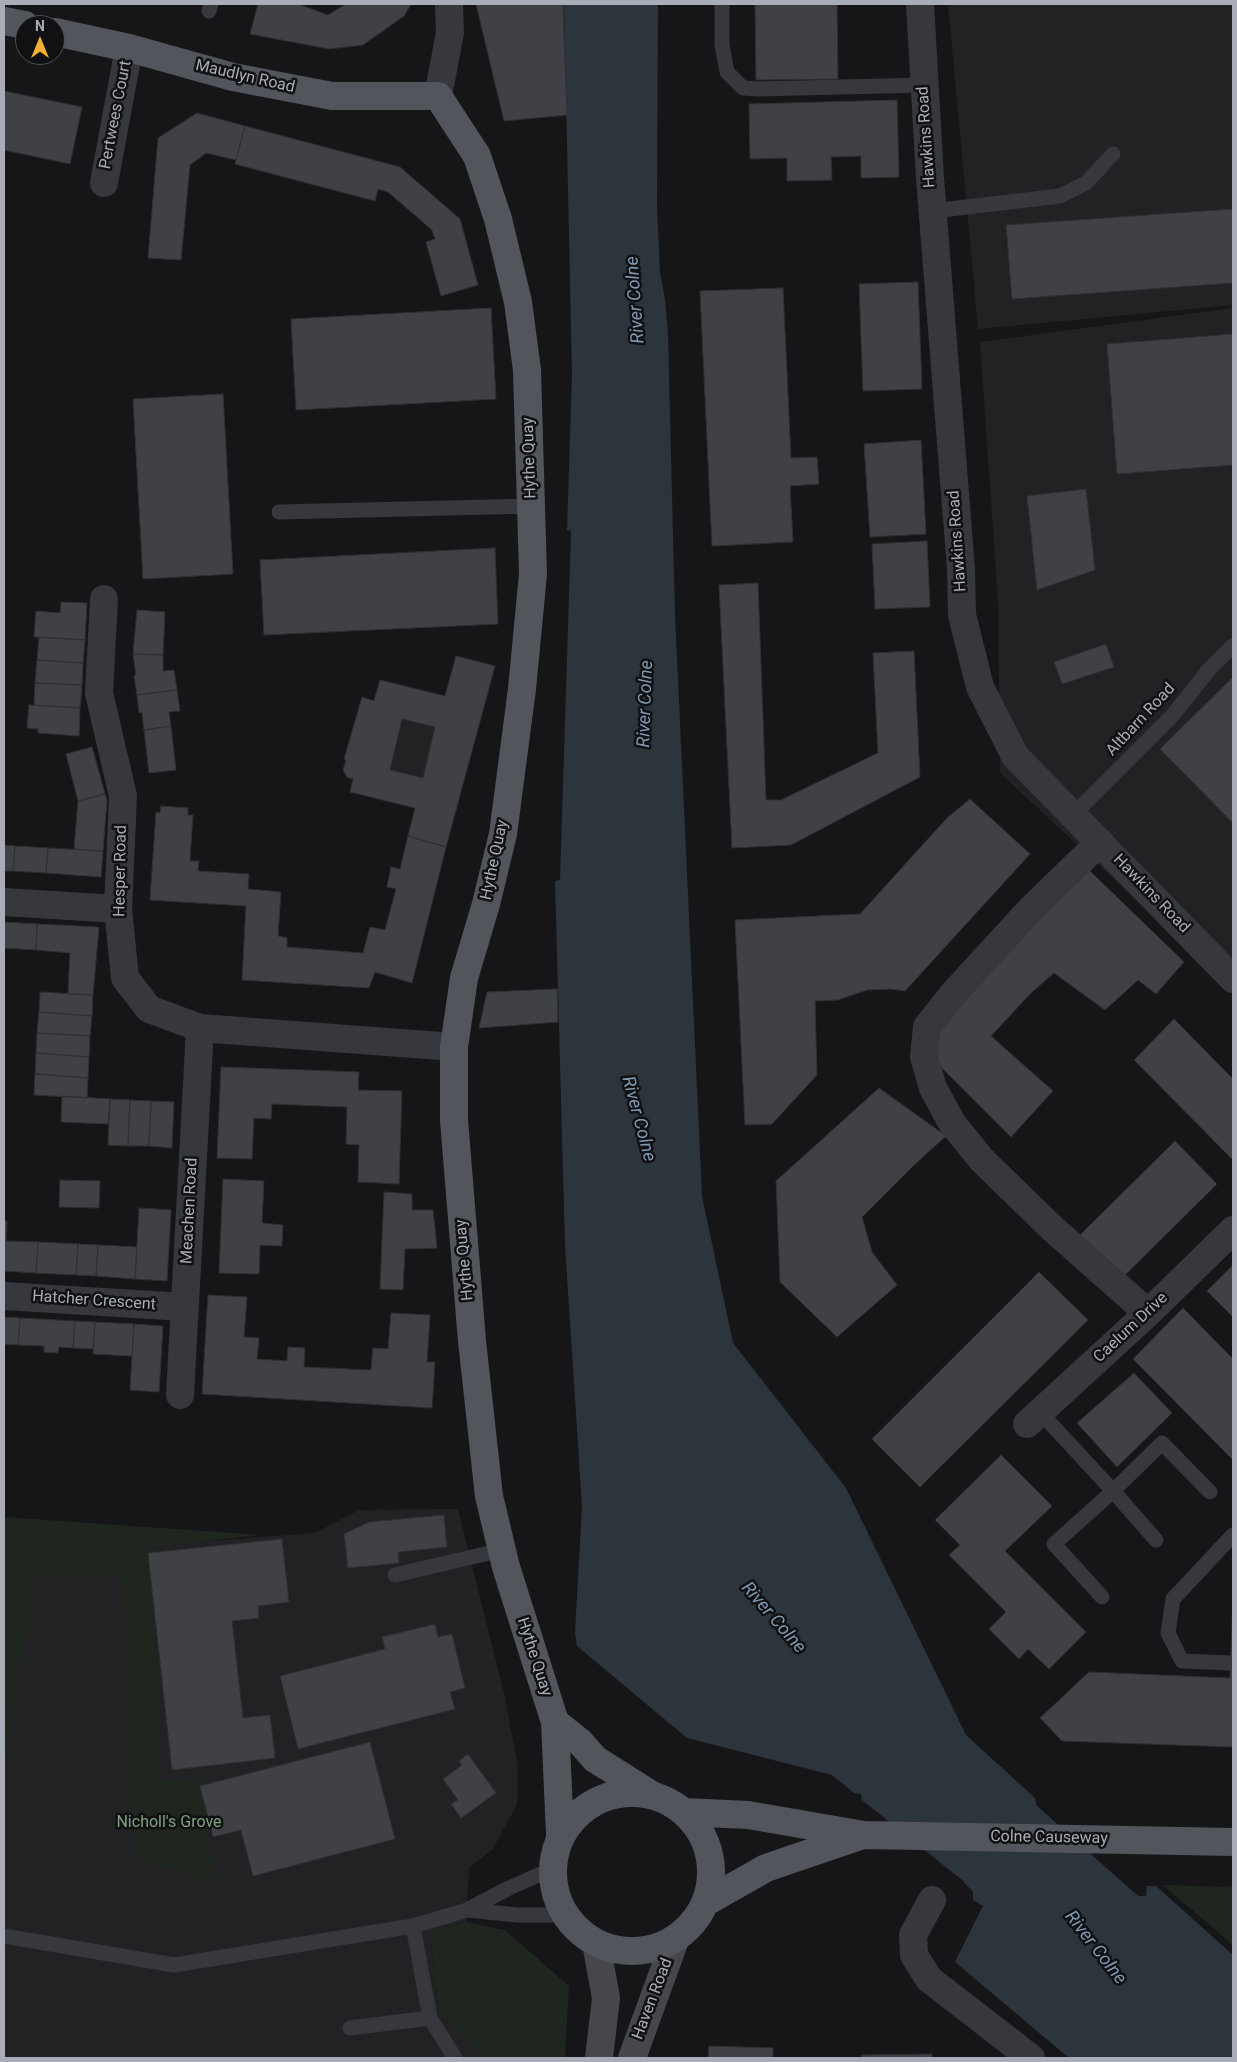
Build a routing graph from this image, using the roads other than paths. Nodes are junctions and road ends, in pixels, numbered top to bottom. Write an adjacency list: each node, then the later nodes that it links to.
1 (449, 4): 7 (street)
2 (722, 4): 6 (lane)
3 (920, 4): 6 (street, Hawkins Road)
4 (65, 34): 5 (main road, Maudlyn Road)
5 (129, 48): 7 (main road, Maudlyn Road); 9 (street, Pertwees Court)
6 (924, 85): 10 (street, Hawkins Road)
7 (438, 96): 11 (main road, Hythe Quay)
8 (1114, 154): 10 (lane)
9 (104, 183)
10 (932, 211): 15 (street, Hawkins Road)
11 (532, 506): 12 (lane); 21 (main road, Hythe Quay)
12 (279, 512)
13 (104, 599): 18 (street, Hesper Road)
14 (1233, 646): 15 (lane, Altbarn Road)
15 (1072, 816): 16 (street, Hawkins Road)
16 (1100, 842): 19 (street, Hawkins Road); 25 (street)
17 (4, 902): 18 (street)
18 (118, 909): 20 (street, Hesper Road)
19 (1233, 979)
20 (200, 1028): 21 (street, Hesper Road); 24 (street, Meachen Road)
21 (454, 1046): 32 (main road, Hythe Quay)
22 (1233, 1230): 25 (street, Caelum Drive)
23 (4, 1296): 24 (street, Hatcher Crescent)
24 (185, 1307): 26 (street, Meachen Road)
25 (1148, 1313): 27 (street, Caelum Drive)
26 (180, 1395)
27 (1033, 1418): 28 (lane)
28 (1114, 1491): 29 (lane); 31 (lane); 34 (lane)
29 (1210, 1492)
30 (1233, 1535): 35 (lane)
31 (1156, 1540)
32 (502, 1550): 33 (lane); 36 (main road, Hythe Quay)
33 (395, 1575)
34 (1102, 1597)
35 (1230, 1663)
36 (555, 1722): 37 (main road); 39 (main road, Hythe Quay)
37 (653, 1795): 38 (main road); 39 (main road)
38 (684, 1812): 40 (main road, Colne Causeway); 44 (main road)
39 (560, 1834): 42 (main road)
40 (864, 1835): 41 (main road, Colne Causeway); 44 (main road, Colne Causeway)
41 (1233, 1842)
42 (552, 1869): 45 (lane); 46 (main road)
43 (932, 1900): 56 (street)
44 (706, 1902): 49 (main road)
45 (467, 1910): 46 (lane); 47 (lane)
46 (565, 1914): 50 (main road)
47 (413, 1926): 48 (lane); 51 (lane)
48 (4, 1936)
49 (674, 1940): 50 (main road); 55 (street, Haven Road)
50 (596, 1943): 54 (street)
51 (430, 2018): 52 (lane); 53 (lane)
52 (350, 2028)
53 (455, 2058)
54 (599, 2058)
55 (632, 2058)
56 (1031, 2058)

